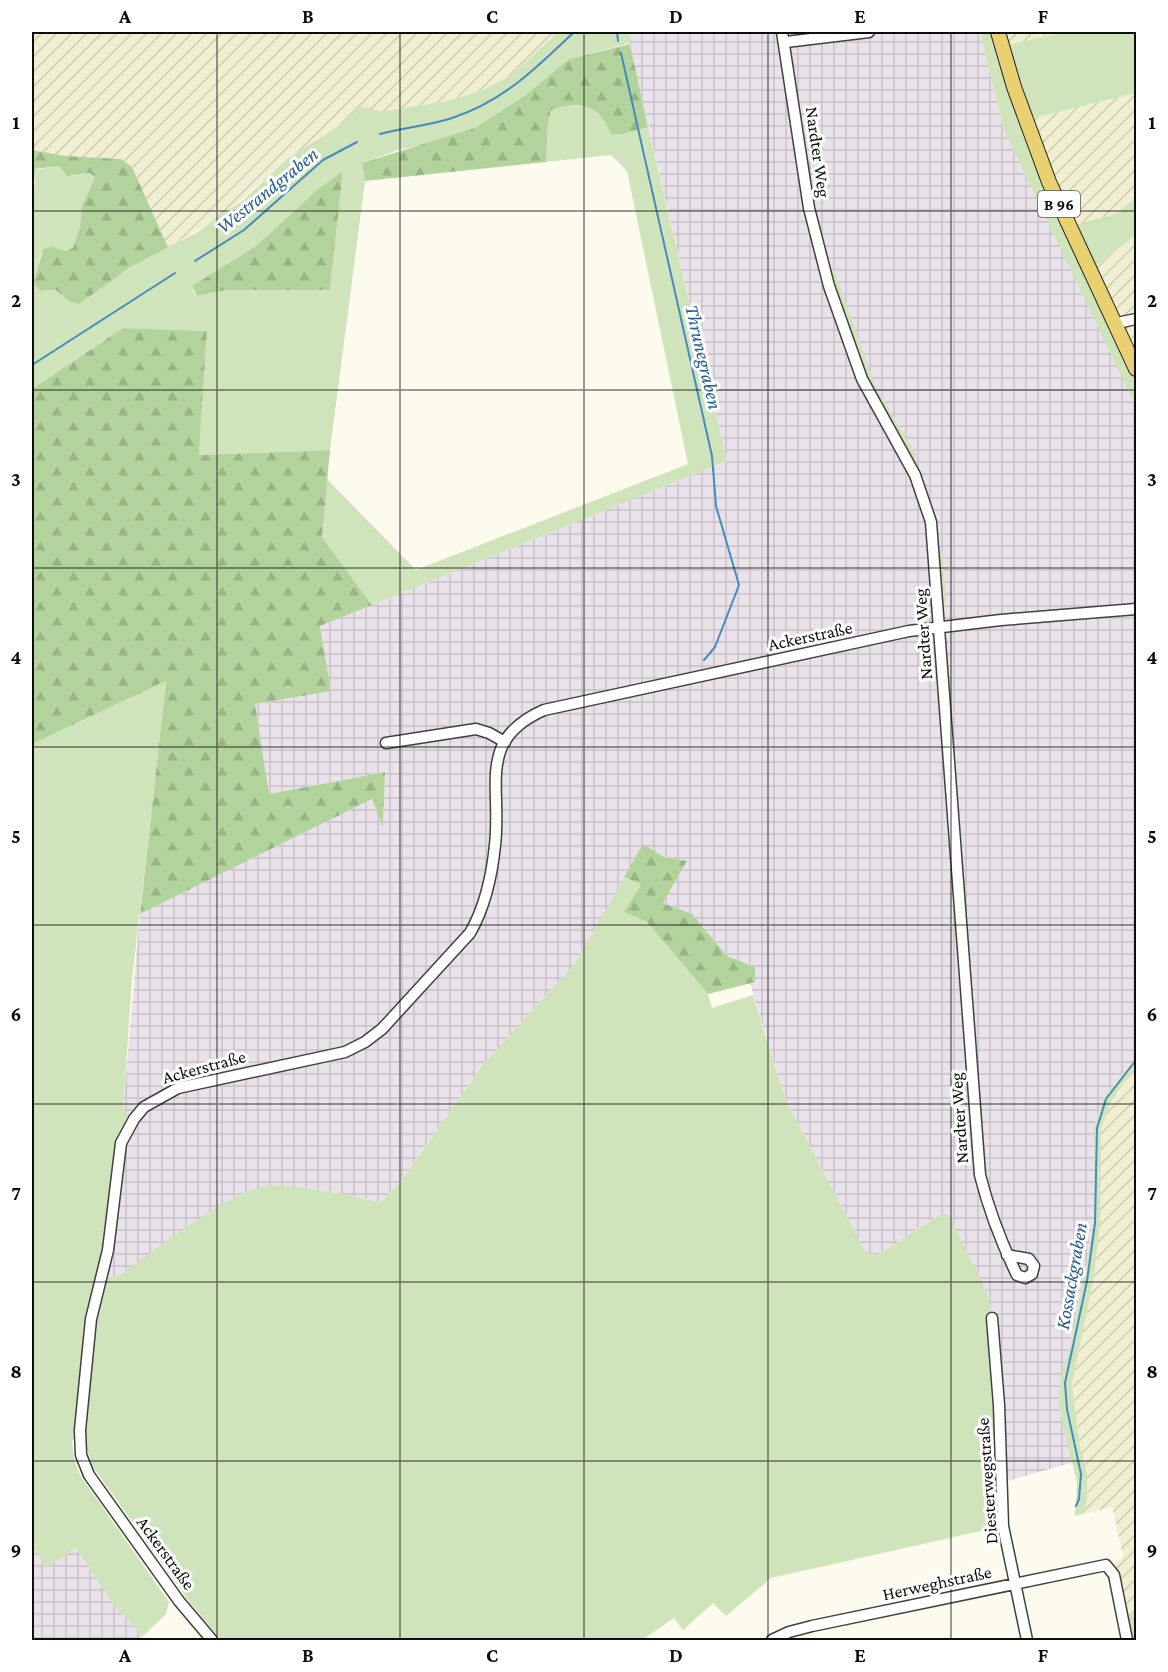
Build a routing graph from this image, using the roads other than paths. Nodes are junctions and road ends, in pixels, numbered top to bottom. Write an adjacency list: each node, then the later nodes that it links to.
1 (869, 32): 3 (street)
2 (999, 32): 5 (main road, B 96)
3 (784, 37): 8 (street, Nardter Weg)
4 (1137, 319): 5 (street)
5 (1117, 323): 6 (main road, B 96)
6 (1137, 369)
7 (1137, 609): 8 (street, Ackerstraße)
8 (939, 627): 9 (street, Ackerstraße); 11 (street, Nardter Weg)
9 (505, 742): 10 (street); 15 (street, Ackerstraße)
10 (386, 743)
11 (1007, 1255)
12 (992, 1318): 13 (street, Diesterwegstraße)
13 (1015, 1583): 14 (street, Herweghstraße); 17 (street, Diesterwegstraße); 18 (street, Herweghstraße)
14 (792, 1636): 16 (street, Herweghstraße)
15 (212, 1641)
16 (772, 1641)
17 (1027, 1641)
18 (1127, 1641)

